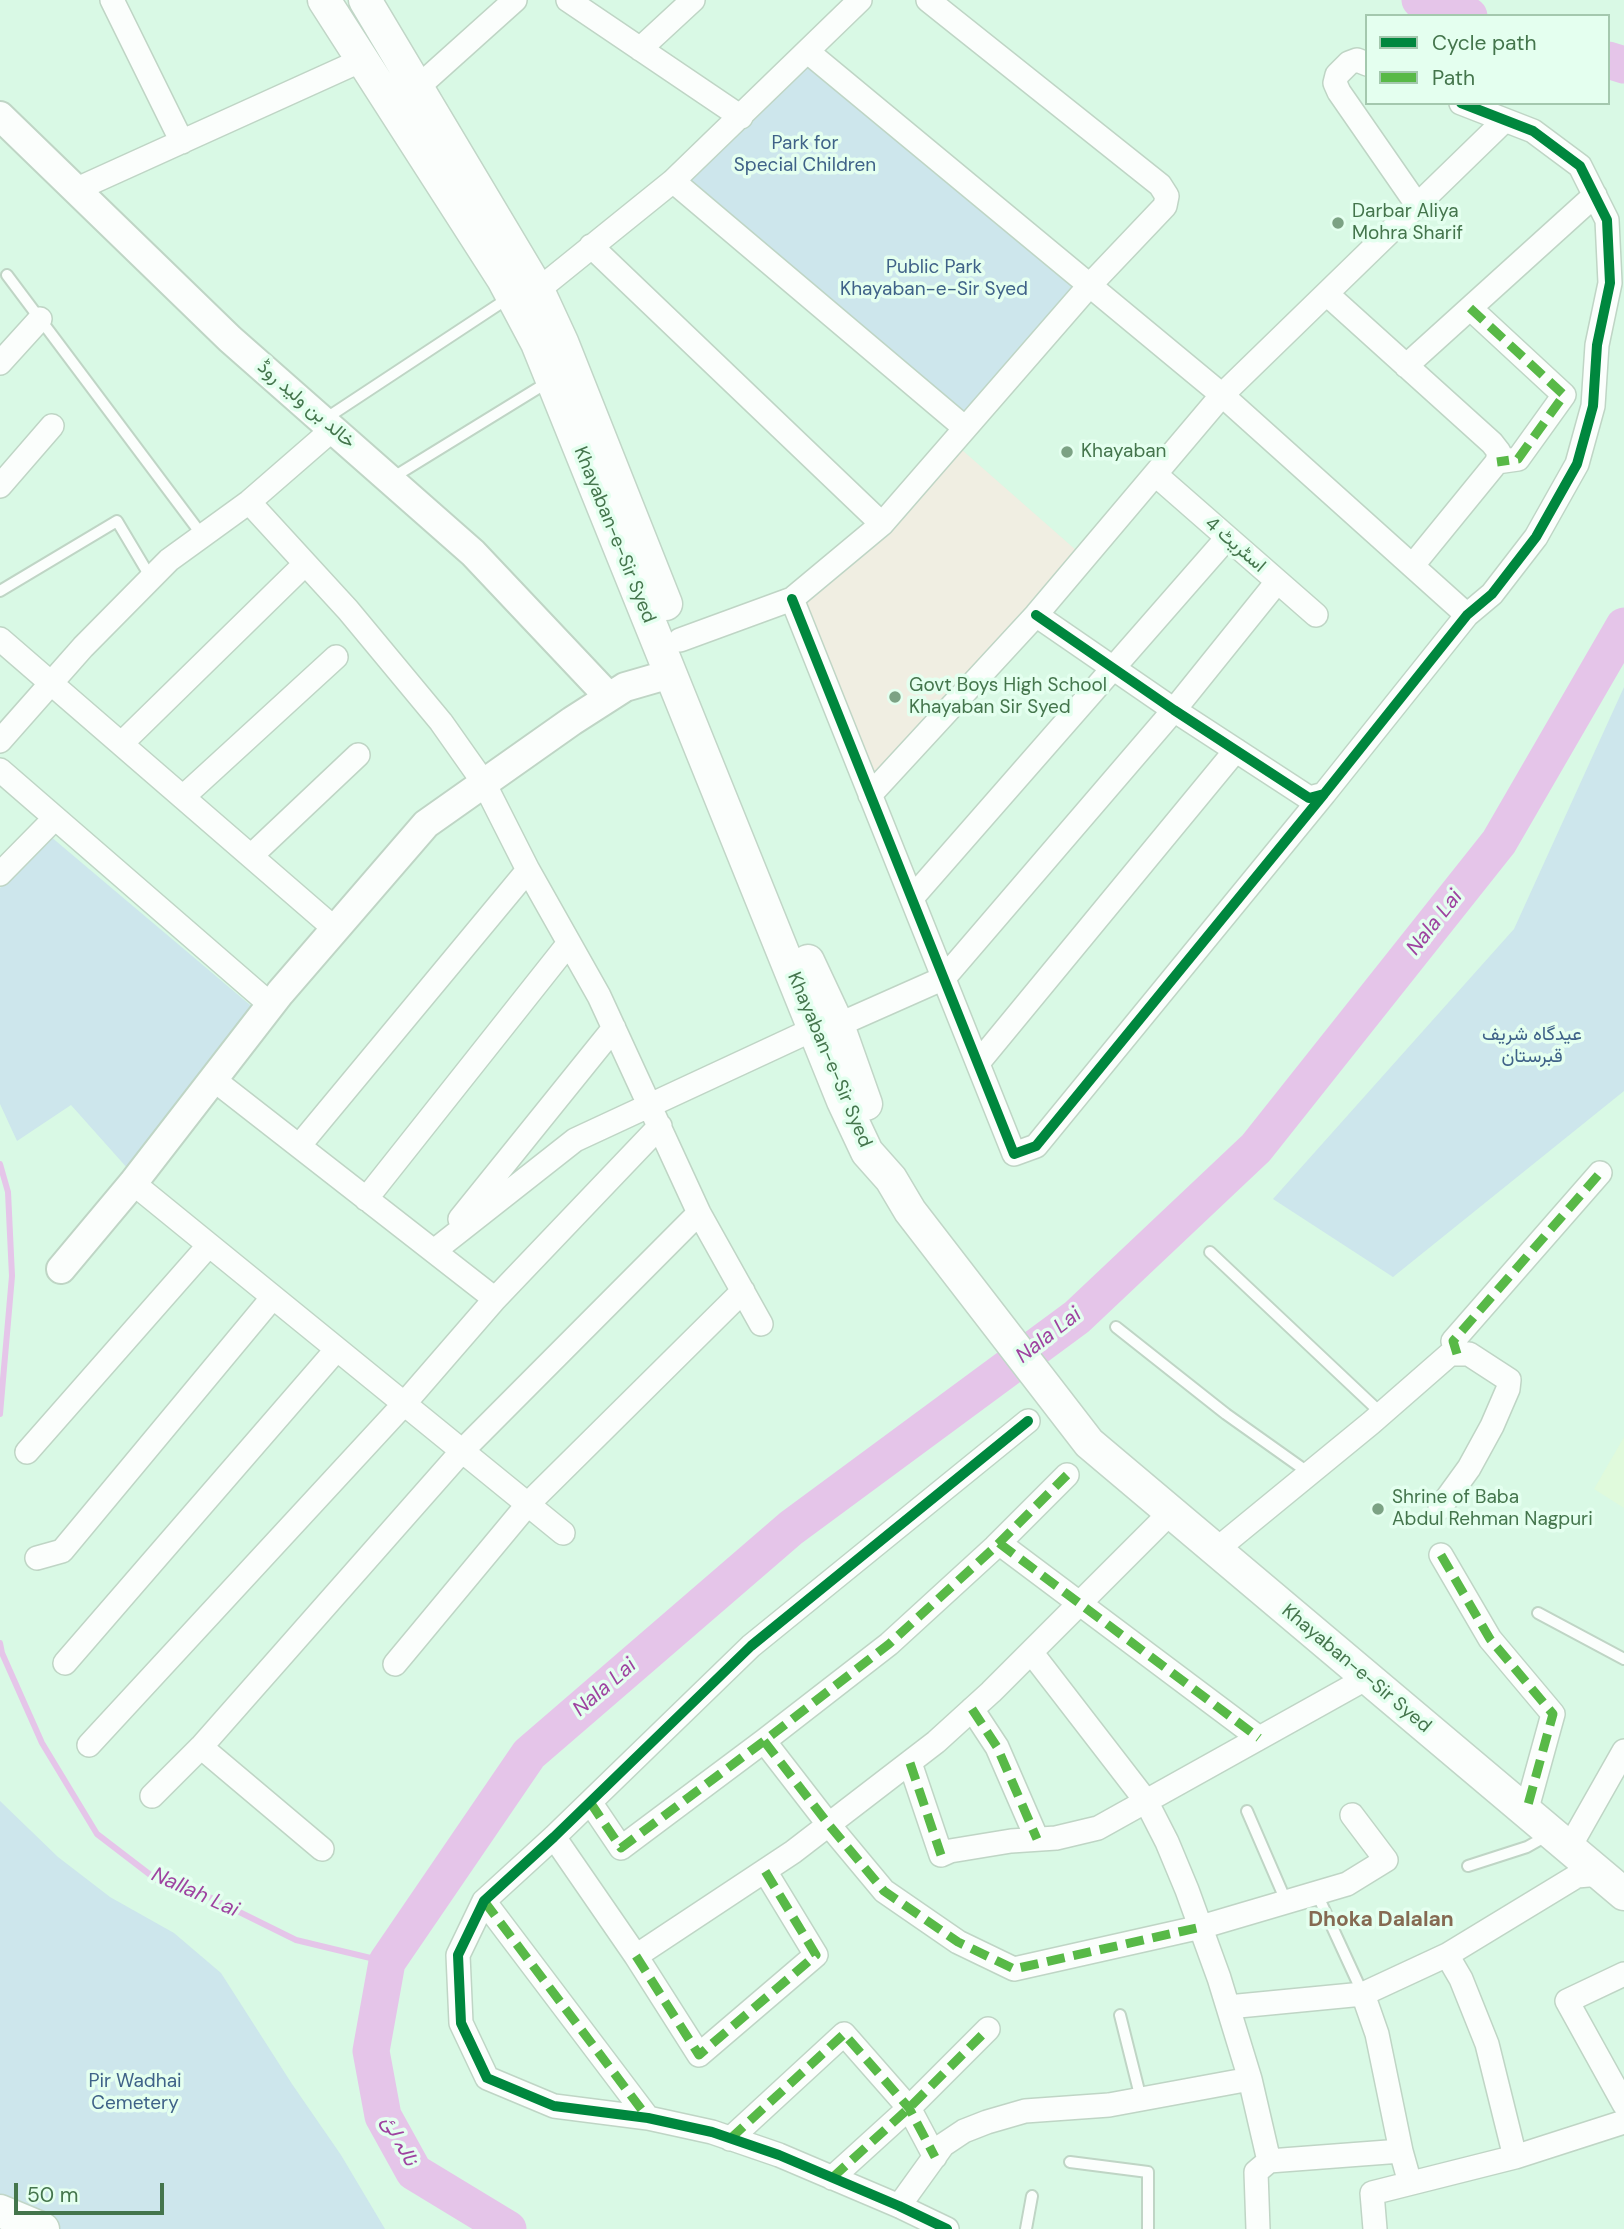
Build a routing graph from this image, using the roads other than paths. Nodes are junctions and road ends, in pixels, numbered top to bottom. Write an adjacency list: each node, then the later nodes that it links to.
1 (112, 0): 18 (street)
2 (324, 0): 11 (main road, Khayaban-e-Sir Syed)
3 (365, 0): 13 (main road, Khayaban-e-Sir Syed)
4 (515, 0): 13 (street)
5 (568, 0): 9 (street)
6 (693, 0): 9 (street)
7 (860, 0): 10 (street)
8 (928, 0): 25 (street)
9 (640, 49): 15 (street)
10 (808, 52): 15 (street); 25 (street)
11 (362, 60): 18 (street); 26 (main road, Khayaban-e-Sir Syed)
12 (1365, 63): 22 (street)
13 (417, 88): 26 (main road, Khayaban-e-Sir Syed)
14 (1466, 105): 16 (street)
15 (741, 117): 19 (street)
16 (1504, 121): 21 (street); 22 (street)
17 (6, 127): 20 (street, خالد بن ولید روڈ)
18 (182, 142): 20 (street)
19 (673, 181): 23 (street); 36 (street)
20 (75, 190): 34 (street, خالد بن ولید روڈ)
21 (1595, 195): 28 (street); 53 (street)
22 (1418, 206): 27 (street)
23 (591, 246): 26 (street); 42 (street)
24 (7, 275): 29 (lane)
25 (1088, 286): 33 (street); 36 (street)
26 (525, 293): 32 (main road, Khayaban-e-Sir Syed); 34 (lane); 55 (main road, Khayaban-e-Sir Syed)
27 (1328, 295): 31 (street); 33 (street)
28 (1469, 308): 31 (street); 37 (street)
29 (40, 319): 30 (street); 43 (lane)
30 (0, 363)
31 (1406, 366): 37 (street)
32 (552, 380): 39 (lane); 58 (main road, Khayaban-e-Sir Syed)
33 (1222, 395): 38 (street); 46 (street)
34 (328, 425): 39 (street, خالد بن ولید روڈ); 41 (street)
35 (52, 426): 40 (street)
36 (965, 428): 42 (street)
37 (1497, 462): 46 (street)
38 (1156, 475): 44 (street, اسٹریٹ 4); 51 (street)
39 (390, 480): 60 (street, خالد بن ولید روڈ)
40 (0, 486)
41 (249, 502): 43 (street); 45 (street)
42 (882, 524): 50 (street)
43 (202, 535): 47 (street)
44 (1227, 538): 48 (street, اسٹریٹ 4); 57 (street)
45 (305, 564): 63 (street); 67 (street)
46 (1413, 565): 53 (street)
47 (151, 578): 49 (lane); 59 (street)
48 (1277, 582): 52 (street, اسٹریٹ 4); 61 (street)
49 (0, 591)
50 (792, 599): 55 (street); 69 (street)
51 (1036, 615): 57 (street); 69 (street)
52 (1316, 615)
53 (1467, 615): 68 (street)
54 (0, 639): 59 (street)
55 (680, 640): 80 (main road, Khayaban-e-Sir Syed)
56 (336, 657): 70 (street)
57 (1112, 668): 61 (street); 75 (street)
58 (670, 674): 60 (street); 80 (main road, Khayaban-e-Sir Syed)
59 (53, 683): 62 (street); 63 (street)
60 (609, 697): 67 (street)
61 (1174, 710): 64 (street); 78 (street)
62 (0, 741)
63 (122, 743): 70 (street)
64 (1236, 750): 68 (street); 82 (street)
65 (358, 755): 72 (street)
66 (0, 770): 71 (street)
67 (484, 782): 73 (street); 76 (street)
68 (1324, 794): 82 (street)
69 (870, 795): 75 (street)
70 (183, 797): 72 (street)
71 (55, 818): 74 (street); 79 (street)
72 (251, 856): 76 (street)
73 (528, 870): 77 (street); 85 (street)
74 (0, 874)
75 (912, 898): 78 (street)
76 (335, 929): 79 (street)
77 (569, 943): 81 (street); 88 (street)
78 (944, 978): 80 (street); 82 (street)
79 (271, 1005): 83 (street)
80 (826, 1027): 84 (street); 110 (main road, Khayaban-e-Sir Syed)
81 (614, 1028): 84 (street); 91 (street)
82 (978, 1063)
83 (214, 1079): 85 (street); 87 (street)
84 (655, 1116): 89 (street); 91 (street); 96 (street)
85 (299, 1146): 88 (street)
86 (1600, 1173): 100 (street)
87 (133, 1183): 90 (street); 93 (street)
88 (366, 1199): 91 (street)
89 (699, 1213): 94 (street); 104 (street)
90 (209, 1245): 95 (street); 105 (street)
91 (433, 1251): 96 (street)
92 (1210, 1252): 102 (lane)
93 (61, 1269)
94 (743, 1291): 97 (street); 108 (street)
95 (273, 1297): 99 (street); 115 (street)
96 (495, 1299): 101 (street)
97 (761, 1324)
98 (1116, 1327): 106 (lane)
99 (337, 1349): 101 (street); 120 (street)
100 (1457, 1354): 102 (street); 109 (street)
101 (404, 1404): 104 (street); 126 (street)
102 (1382, 1414): 106 (street)
103 (1028, 1421): 132 (street)
104 (462, 1451): 108 (street); 127 (street)
105 (27, 1452)
106 (1310, 1473): 113 (street)
107 (1068, 1475): 112 (street)
108 (528, 1504): 111 (street); 121 (street)
109 (1440, 1508)
110 (1171, 1512): 113 (main road, Khayaban-e-Sir Syed); 116 (street)
111 (563, 1533)
112 (999, 1543): 116 (street); 125 (street)
113 (1216, 1550): 122 (main road, Khayaban-e-Sir Syed)
114 (1441, 1555): 134 (street)
115 (37, 1558)
116 (1080, 1603): 118 (street); 124 (street)
117 (1538, 1613): 119 (lane)
118 (1031, 1652): 123 (street); 131 (street)
119 (1624, 1659)
120 (65, 1663)
121 (395, 1664)
122 (1367, 1678): 124 (street); 134 (main road, Khayaban-e-Sir Syed)
123 (972, 1709): 129 (street); 138 (street)
124 (1259, 1738): 131 (street)
125 (764, 1741): 132 (street); 136 (street)
126 (89, 1745)
127 (201, 1746): 130 (street); 140 (street)
128 (1624, 1751): 139 (street)
129 (910, 1762): 136 (street); 138 (street)
130 (152, 1796)
131 (1146, 1801): 138 (street); 148 (street)
132 (590, 1802): 137 (street)
133 (1247, 1811): 147 (lane)
134 (1526, 1812): 139 (main road, Khayaban-e-Sir Syed)
135 (1352, 1815): 144 (street)
136 (829, 1825): 142 (street); 148 (street)
137 (554, 1837): 146 (street); 150 (street)
138 (1037, 1839)
139 (1560, 1840): 141 (lane); 143 (main road, Khayaban-e-Sir Syed)
140 (322, 1849)
141 (1468, 1866)
142 (765, 1871): 150 (street); 150 (street)
143 (1600, 1874): 145 (main road, Khayaban-e-Sir Syed); 149 (street)
144 (1317, 1894): 147 (street); 152 (lane)
145 (1624, 1894)
146 (484, 1901): 160 (street); 160 (street)
147 (1286, 1901): 148 (street)
148 (1201, 1927): 153 (street)
149 (1447, 1955): 152 (street); 165 (street)
150 (636, 1956)
151 (1624, 1974): 158 (street)
152 (1363, 1994): 153 (street); 163 (street)
153 (1228, 2007): 156 (street)
154 (1120, 2015): 157 (lane)
155 (988, 2029): 159 (street)
156 (1250, 2079): 157 (street); 166 (street)
157 (1142, 2099): 164 (street)
158 (1624, 2104)
159 (909, 2108): 162 (street); 164 (street); 168 (street)
160 (648, 2119): 162 (street)
161 (1624, 2122): 165 (street)
162 (730, 2138): 168 (street)
163 (1401, 2151): 166 (street); 169 (street)
164 (935, 2157): 171 (street)
165 (1515, 2157): 169 (street)
166 (1269, 2161): 177 (street)
167 (1070, 2162): 176 (lane)
168 (832, 2178): 171 (street)
169 (1410, 2183): 178 (street)
170 (1032, 2196): 175 (lane)
171 (899, 2206): 174 (street)
172 (0, 2211): 173 (main road)
173 (43, 2229)
174 (947, 2229)
175 (1026, 2229)
176 (1148, 2229)
177 (1258, 2229)
178 (1374, 2229)

